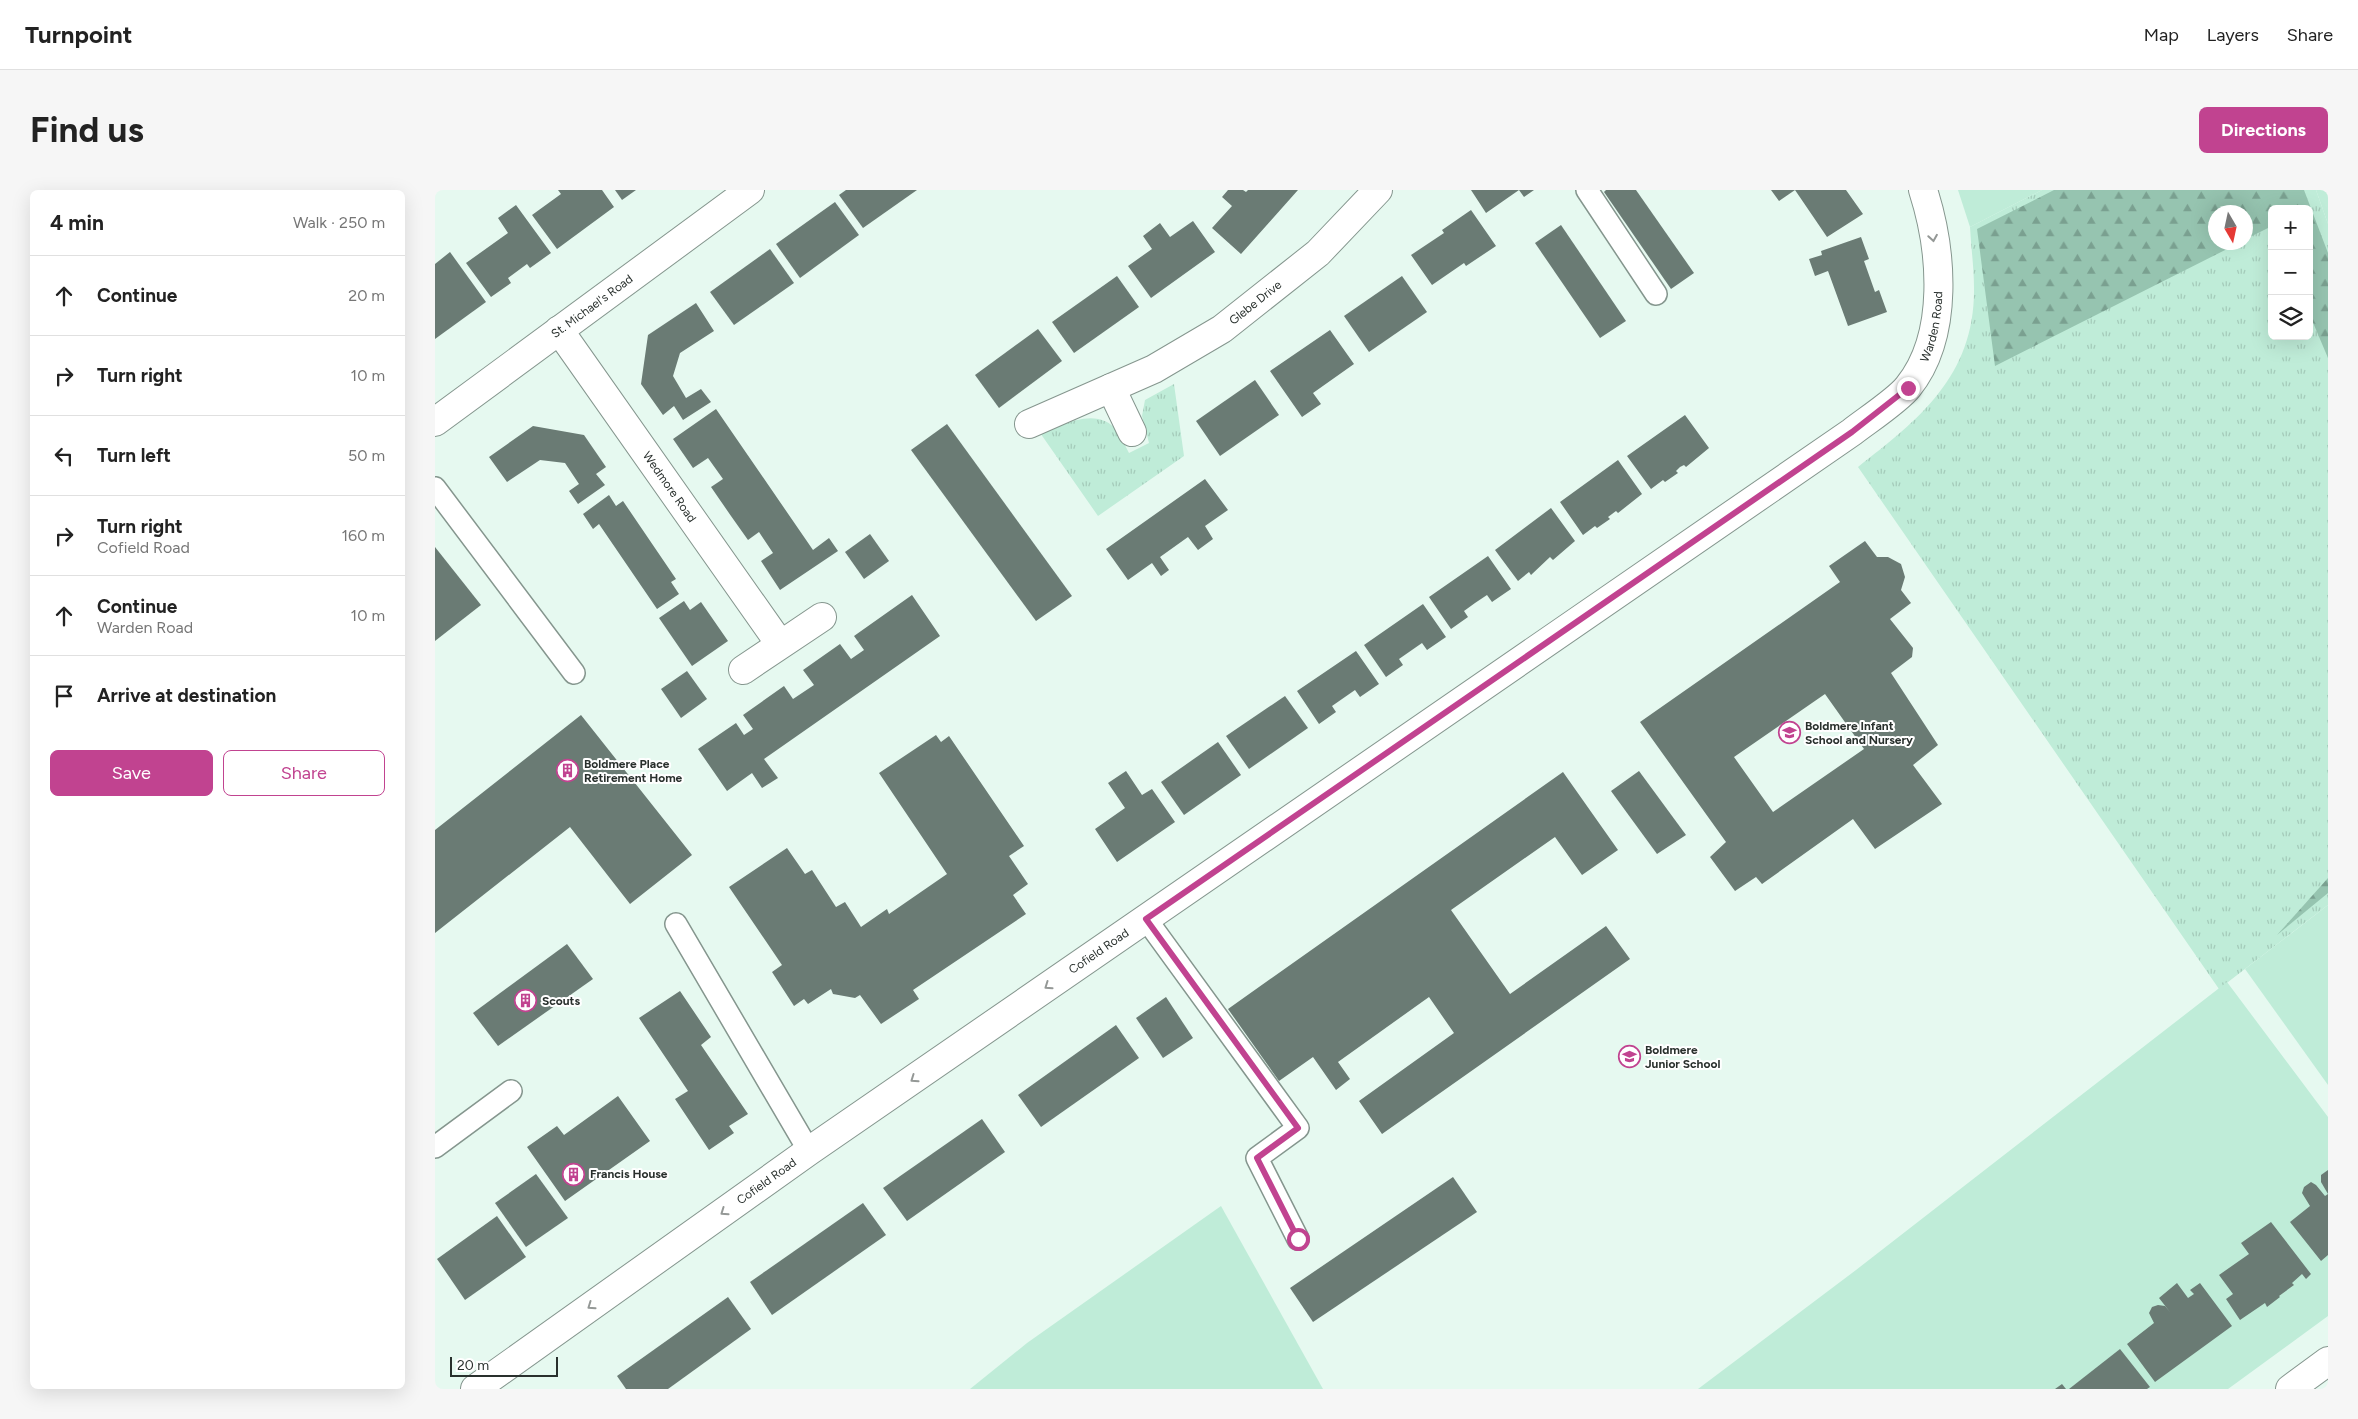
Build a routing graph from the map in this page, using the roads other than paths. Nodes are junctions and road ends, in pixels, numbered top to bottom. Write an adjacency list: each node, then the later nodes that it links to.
1 (750, 190): 6 (street, St. Michael's Road)
2 (1378, 190): 7 (street, Glebe Drive)
3 (1587, 190): 5 (lane)
4 (1923, 190): 11 (street, Warden Road, one-way to 11)
5 (1655, 294)
6 (559, 330): 8 (street, St. Michael's Road); 14 (street, Wedmore Road)
7 (1111, 388): 9 (street, Glebe Drive); 10 (street)
8 (435, 422)
9 (1029, 424)
10 (1132, 432)
11 (1852, 432): 17 (street, Cofield Road)
12 (435, 488): 16 (lane)
13 (822, 617): 14 (street)
14 (780, 644): 15 (street)
15 (743, 670)
16 (574, 674)
17 (1146, 919): 21 (street, Cofield Road, one-way to 21); 22 (lane)
18 (676, 924): 21 (lane)
19 (511, 1091): 20 (lane)
20 (435, 1147)
21 (809, 1151): 24 (street, Cofield Road, one-way to 24)
22 (1298, 1239)
23 (2328, 1361): 25 (street)
24 (475, 1389)
25 (2290, 1389)

